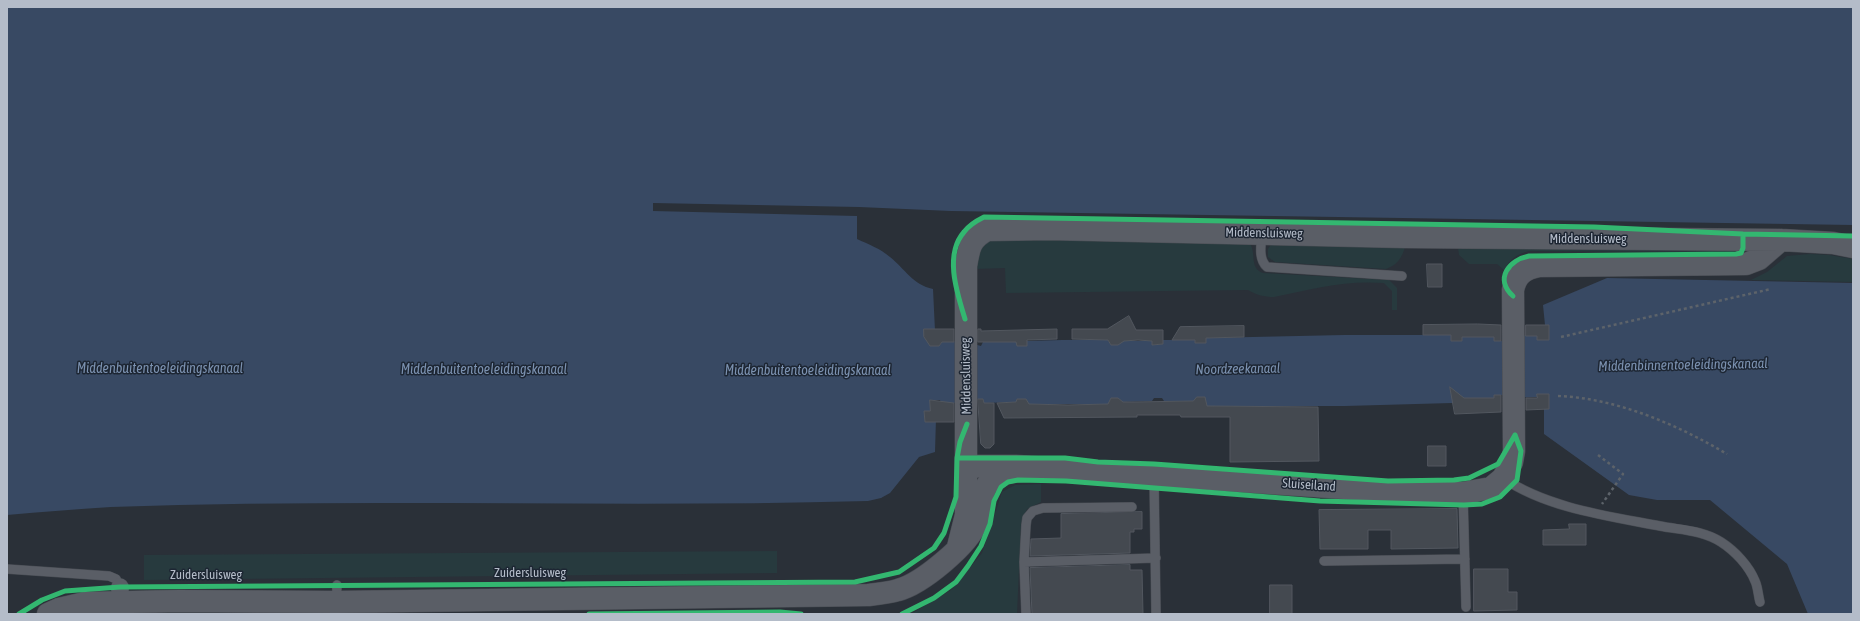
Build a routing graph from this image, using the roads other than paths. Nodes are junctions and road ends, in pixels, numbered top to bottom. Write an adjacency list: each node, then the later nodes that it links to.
1 (1262, 233): 2 (street, Middensluisweg); 4 (lane); 6 (street, Middensluisweg)
2 (1781, 240): 3 (street, Middensluisweg); 8 (street, Sluiseiland)
3 (1853, 247)
4 (1402, 276)
5 (1042, 469): 6 (street, Sluiseiland); 7 (street, Sluiseiland); 9 (street, Sluiseiland)
6 (966, 474): 9 (street); 12 (street)
7 (1154, 476): 10 (street, Sluiseiland); 13 (lane)
8 (1503, 478): 10 (street, Sluiseiland); 20 (lane)
9 (987, 485): 12 (street)
10 (1463, 493): 14 (lane)
11 (1132, 507): 16 (lane)
12 (958, 547): 19 (street, Zuidersluisweg)
13 (1156, 558): 16 (lane); 24 (lane)
14 (1465, 559): 15 (lane); 21 (lane)
15 (1324, 561)
16 (1024, 562): 23 (lane)
17 (7, 569): 18 (lane)
18 (120, 595): 19 (street, Zuidersluisweg); 22 (street, Zuidersluisweg)
19 (336, 600)
20 (1760, 602)
21 (1466, 607)
22 (48, 614)
23 (1026, 614)
24 (1156, 614)

